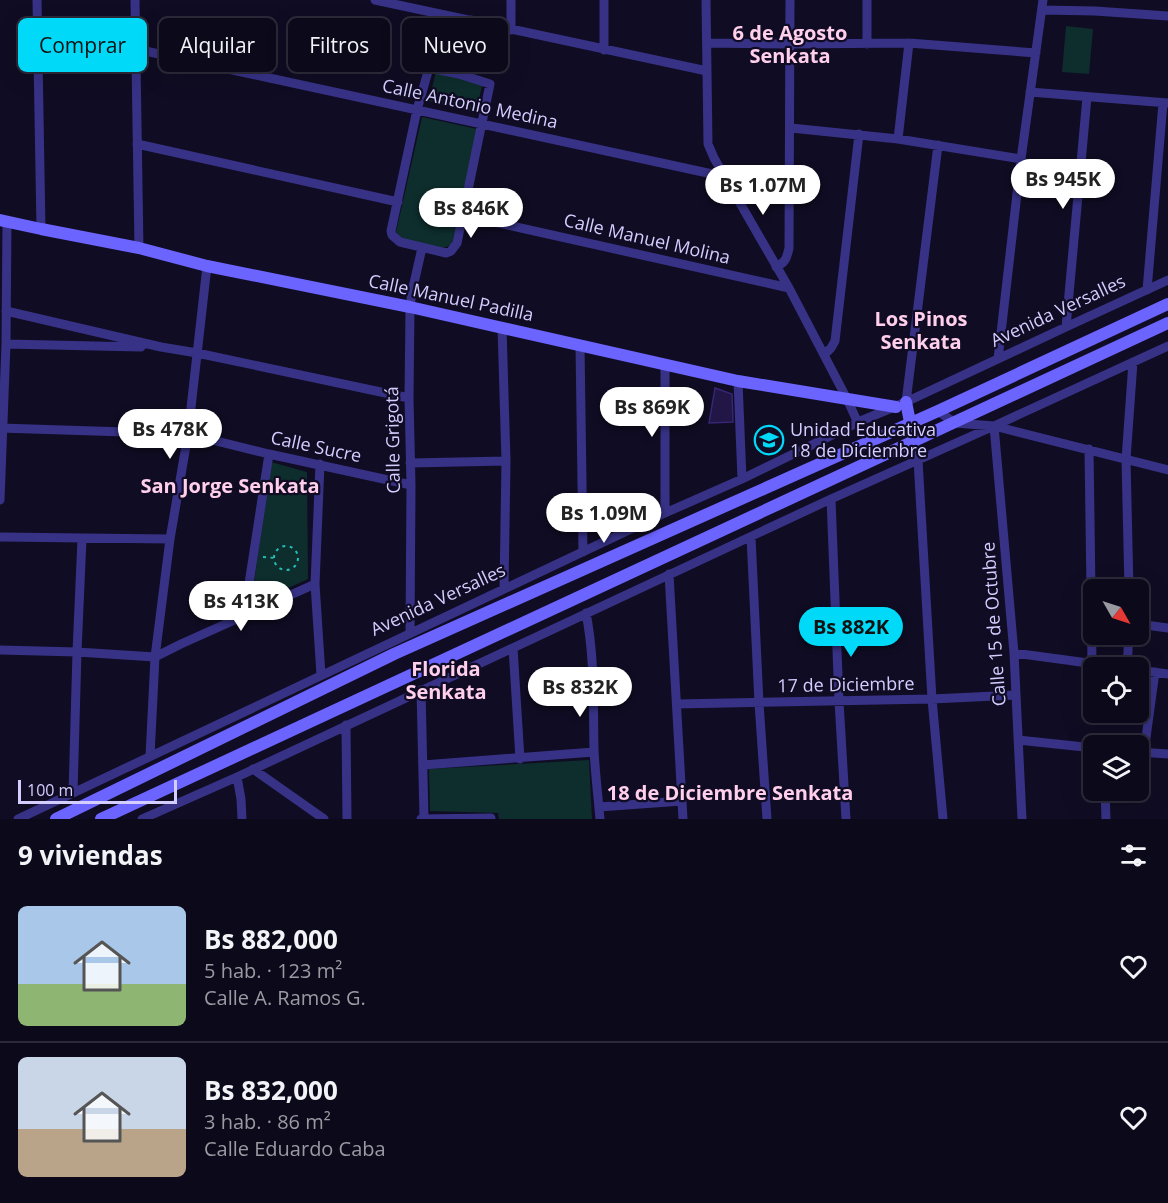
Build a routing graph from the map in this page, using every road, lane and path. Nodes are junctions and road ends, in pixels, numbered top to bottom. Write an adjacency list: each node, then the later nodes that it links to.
1 (36, 0): 44 (street)
2 (135, 0): 14 (street)
3 (375, 0): 10 (street)
4 (511, 0): 17 (street)
5 (604, 0): 22 (street)
6 (706, 0): 18 (street)
7 (790, 0): 21 (street)
8 (867, 0): 19 (street)
9 (1096, 0): 12 (street)
10 (409, 3): 15 (street)
11 (1042, 5): 12 (street); 24 (street)
12 (1095, 11): 13 (street)
13 (1168, 16)
14 (135, 18)
15 (464, 18)
16 (508, 29): 17 (street)
17 (511, 30): 22 (street)
18 (707, 43): 21 (street); 25 (street)
19 (867, 44): 20 (street); 21 (street)
20 (909, 44): 24 (street); 36 (street)
21 (790, 45): 34 (street)
22 (604, 50): 25 (street)
23 (147, 51): 32 (street, Calle Antonio Medina)
24 (1036, 53): 29 (street)
25 (707, 71): 40 (street)
26 (136, 72): 37 (street)
27 (460, 72): 28 (street)
28 (459, 75): 32 (street); 33 (street)
29 (1030, 92): 30 (street); 39 (street)
30 (1087, 97): 31 (street); 57 (street)
31 (1165, 103): 51 (street)
32 (417, 110): 33 (street, Calle Antonio Medina); 41 (street)
33 (482, 124): 40 (street, Calle Antonio Medina); 42 (street)
34 (791, 128): 35 (street); 48 (street)
35 (859, 134): 36 (street); 63 (street)
36 (898, 139): 38 (street)
37 (137, 144): 41 (street); 45 (street)
38 (938, 145): 39 (street); 70 (street)
39 (1021, 159): 64 (street)
40 (726, 177): 48 (street)
41 (398, 202): 46 (street)
42 (463, 215): 46 (street); 50 (street, Calle Manuel Molina)
43 (3, 220): 44 (street, Calle Manuel Padilla); 54 (street)
44 (42, 229): 45 (street, Calle Manuel Padilla)
45 (139, 248): 47 (street, Calle Manuel Padilla)
46 (422, 248): 53 (street, Calle Grigotá)
47 (207, 266): 53 (street, Calle Manuel Padilla); 62 (street)
48 (776, 267): 50 (street)
49 (1168, 280): 51 (street, Avenida Versalles)
50 (789, 288): 63 (street)
51 (1147, 290): 57 (street, Avenida Versalles)
52 (1168, 304): 71 (street, Avenida Versalles)
53 (410, 307): 56 (street, Calle Manuel Padilla); 68 (street, Calle Grigotá)
54 (6, 311): 58 (street); 61 (street)
55 (1168, 323): 74 (street)
56 (502, 327): 59 (street, Calle Manuel Padilla); 83 (street)
57 (1066, 327): 64 (street, Avenida Versalles)
58 (6, 344): 61 (street); 76 (street)
59 (580, 345): 66 (street, Calle Manuel Padilla); 96 (street)
60 (1168, 346): 65 (street)
61 (161, 347): 62 (street)
62 (196, 353): 68 (street); 77 (street)
63 (824, 355): 69 (street)
64 (998, 358): 70 (street, Avenida Versalles)
65 (1133, 362): 75 (street); 81 (street)
66 (665, 364): 67 (street, Calle Manuel Padilla); 91 (street)
67 (738, 381): 69 (street, Calle Manuel Padilla); 87 (street)
68 (409, 398): 85 (street, Calle Grigotá)
69 (848, 399): 70 (street, Calle Manuel Padilla); 72 (street)
70 (901, 404): 72 (street, Avenida Versalles); 73 (street)
71 (938, 411): 73 (street, Avenida Versalles); 74 (street)
72 (858, 423): 87 (street, Avenida Versalles)
73 (910, 423): 78 (street); 143 (street, Avenida Versalles)
74 (955, 423): 75 (street); 78 (street)
75 (994, 426): 79 (street); 82 (street); 111 (street, Calle 15 de Octubre)
76 (2, 428): 77 (street, Calle Sucre); 90 (street)
77 (188, 434): 80 (street, Calle Sucre); 95 (street)
78 (914, 442): 82 (street); 144 (street)
79 (1089, 449): 81 (street); 113 (street)
80 (269, 454): 84 (street, Calle Sucre); 104 (street)
81 (1126, 459): 86 (street); 100 (street)
82 (918, 460): 89 (street); 121 (street)
83 (506, 461): 85 (street); 102 (street)
84 (320, 464): 88 (street, Calle Sucre); 101 (street)
85 (410, 464): 88 (street, Calle Grigotá)
86 (1168, 470)
87 (742, 479): 91 (street, Avenida Versalles)
88 (411, 485): 107 (street, Calle Grigotá)
89 (831, 499): 93 (street); 122 (street)
90 (0, 500)
91 (665, 513): 96 (street, Avenida Versalles)
92 (0, 537): 94 (street)
93 (751, 537): 99 (street); 123 (street)
94 (82, 539): 95 (street); 110 (street)
95 (170, 539): 112 (street)
96 (583, 552): 102 (street, Avenida Versalles)
97 (258, 557): 98 (path)
98 (275, 558): 98 (path)
99 (669, 574): 103 (street); 124 (street)
100 (1129, 579)
101 (315, 584): 104 (street); 118 (street)
102 (504, 589): 107 (street, Avenida Versalles)
103 (586, 614): 108 (street); 129 (street)
104 (244, 616): 112 (street)
105 (1149, 625): 106 (street)
106 (1168, 628)
107 (410, 633): 118 (street, Avenida Versalles)
108 (513, 648): 119 (street); 133 (street)
109 (0, 650): 110 (street)
110 (76, 652): 112 (street); 137 (street)
111 (1014, 654): 114 (street); 120 (street, Calle 15 de Octubre)
112 (155, 657): 132 (street)
113 (1092, 657)
114 (1083, 662)
115 (1149, 671): 116 (street)
116 (1155, 672): 117 (street); 126 (street)
117 (1168, 674)
118 (321, 675): 132 (street, Avenida Versalles)
119 (421, 690): 125 (street); 134 (street)
120 (1016, 695): 121 (street, 17 de Diciembre); 127 (street, Calle 15 de Octubre)
121 (932, 699): 122 (street, 17 de Diciembre); 154 (street)
122 (839, 701): 123 (street, 17 de Diciembre); 153 (street)
123 (759, 703): 124 (street, 17 de Diciembre); 152 (street)
124 (677, 704): 138 (street)
125 (346, 725): 135 (street); 148 (street)
126 (1144, 735)
127 (1018, 740): 128 (street); 155 (street, Calle 15 de Octubre)
128 (1083, 747)
129 (594, 753): 133 (street); 140 (street)
130 (1149, 753): 131 (street)
131 (1168, 754)
132 (150, 756): 137 (street, Avenida Versalles)
133 (520, 759): 134 (street)
134 (423, 765): 141 (street)
135 (253, 769): 136 (street); 147 (street)
136 (237, 777): 145 (street); 146 (street)
137 (73, 793): 142 (street, Avenida Versalles)
138 (682, 801): 140 (street); 151 (street)
139 (1105, 801): 156 (street)
140 (599, 807): 150 (street)
141 (422, 818): 149 (street)
142 (18, 819)
143 (56, 819)
144 (101, 819)
145 (142, 819)
146 (242, 819)
147 (324, 819)
148 (347, 819)
149 (491, 819)
150 (600, 819)
151 (683, 819)
152 (767, 819)
153 (846, 819)
154 (943, 819)
155 (1022, 819)
156 (1106, 819)

